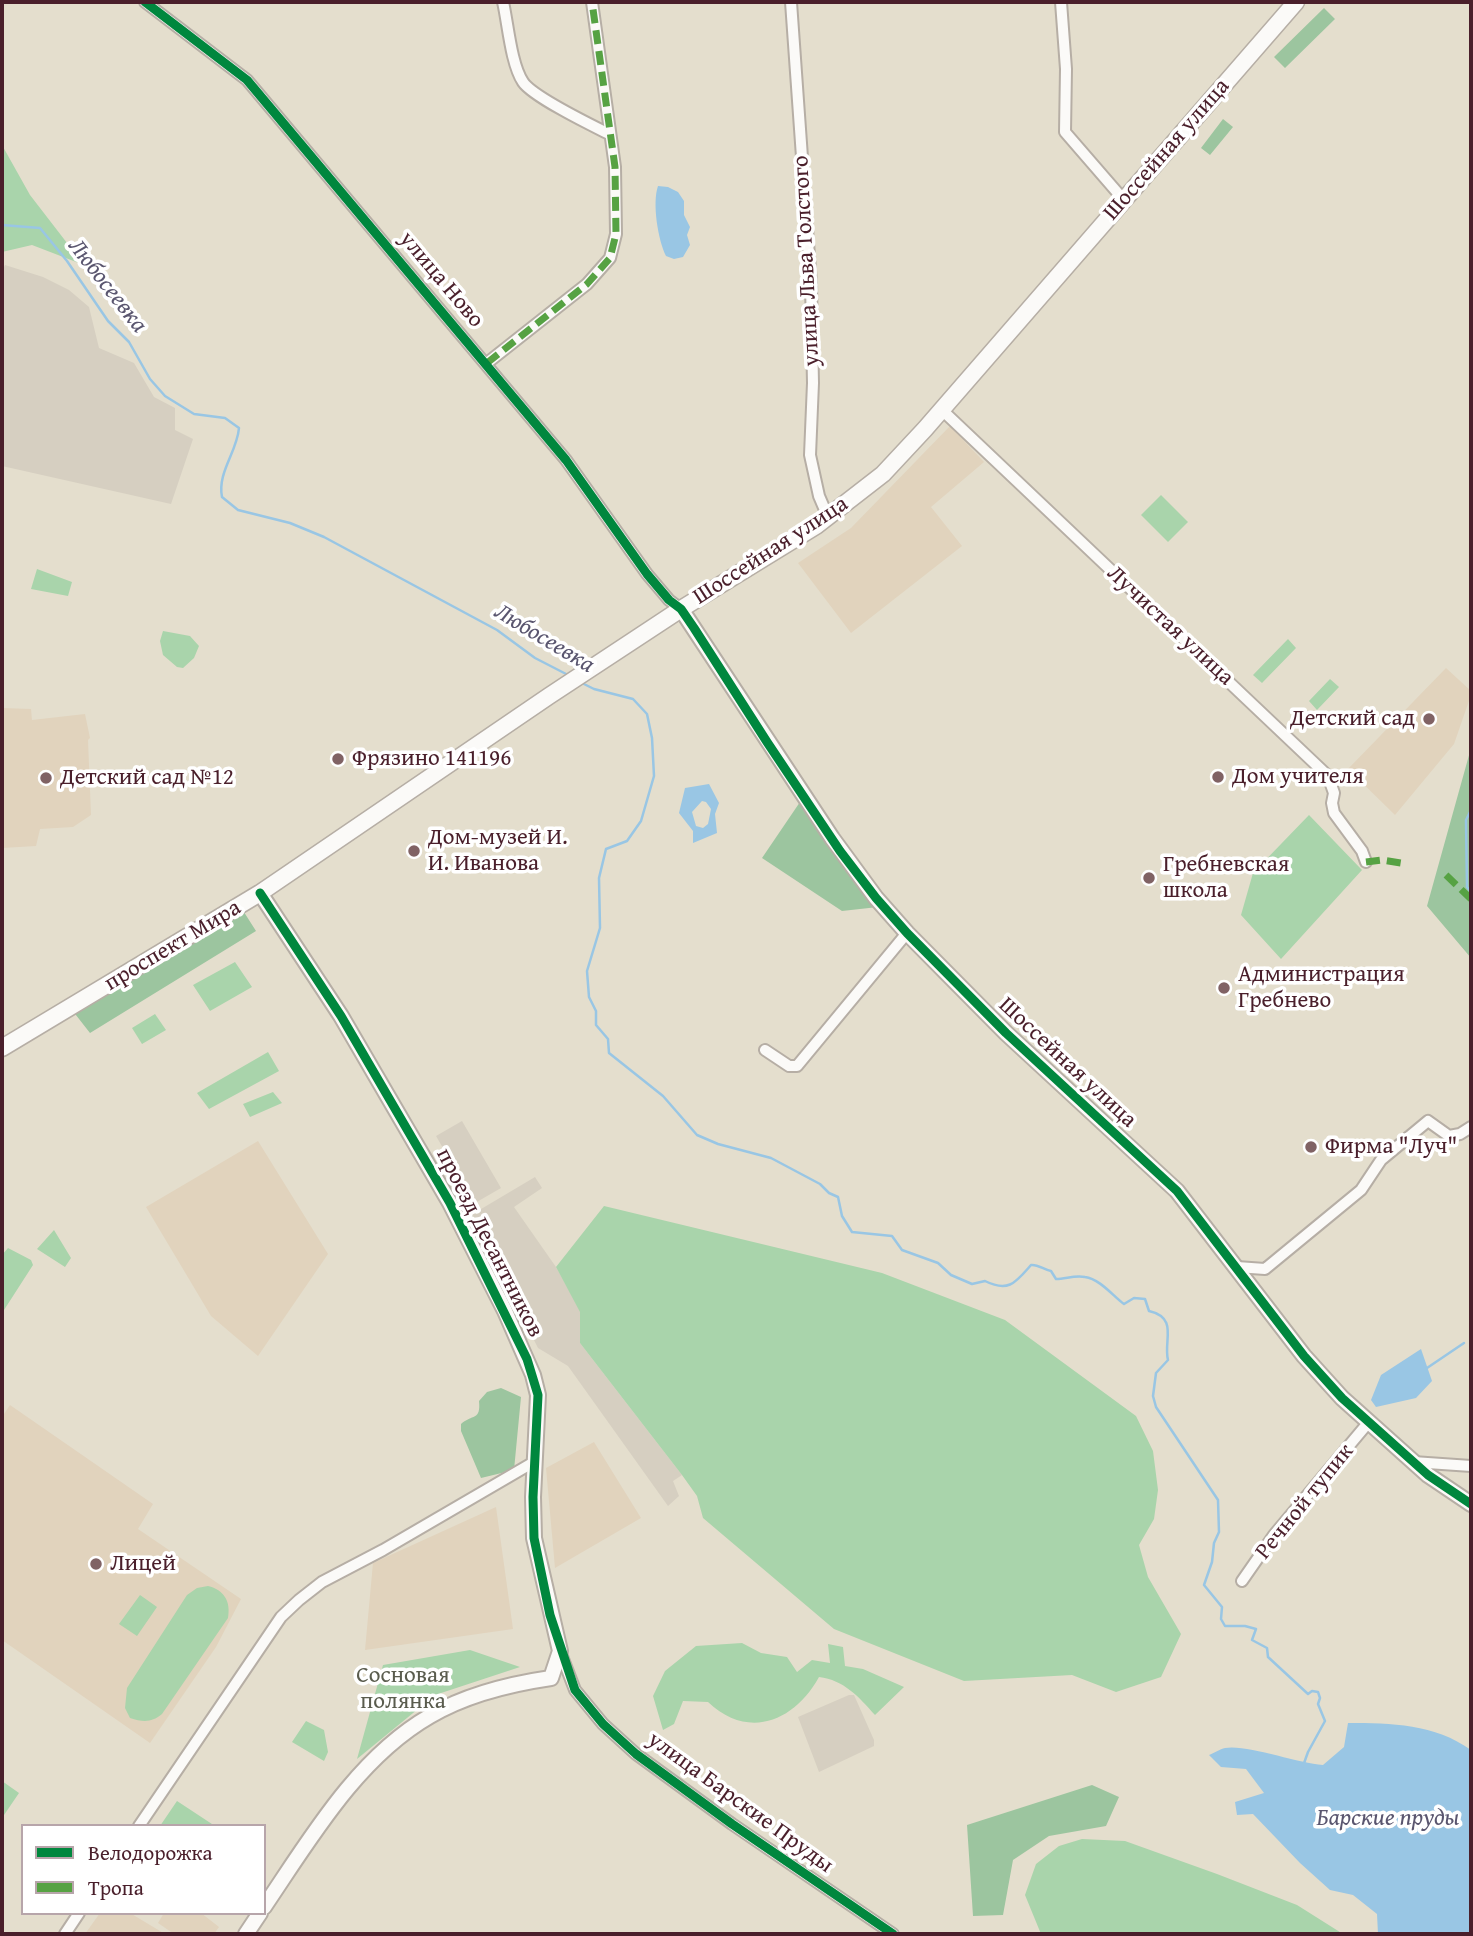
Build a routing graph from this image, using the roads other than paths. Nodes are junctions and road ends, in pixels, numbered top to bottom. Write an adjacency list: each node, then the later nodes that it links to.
1 (145, 2): 9 (street, улица Ново)
2 (503, 2): 7 (street)
3 (593, 2): 7 (street)
4 (791, 2): 11 (street, улица Льва Толстого)
5 (1061, 2): 8 (street)
6 (1296, 2): 8 (main road, Шоссейная улица)
7 (608, 134): 9 (street)
8 (1123, 199): 10 (main road, Шоссейная улица)
9 (487, 363): 12 (street, улица Ново)
10 (942, 410): 11 (main road, Шоссейная улица); 13 (street, Лучистая улица)
11 (828, 517): 12 (main road, Шоссейная улица)
12 (681, 609): 14 (main road, проспект Мира); 15 (street, Шоссейная улица)
13 (1366, 862)
14 (260, 894): 16 (main road, проспект Мира); 21 (street, проезд Десантников)
15 (907, 933): 17 (street); 19 (street, Шоссейная улица)
16 (2, 1048)
17 (765, 1050)
18 (1471, 1127): 19 (street)
19 (1237, 1267): 20 (street, Шоссейная улица)
20 (1368, 1423): 22 (street, Шоссейная улица); 27 (street, Речной тупик)
21 (534, 1462): 28 (street, проезд Десантников); 31 (street)
22 (1413, 1462): 23 (street); 25 (street, Шоссейная улица)
23 (1459, 1466): 24 (street); 25 (street)
24 (1471, 1466)
25 (1444, 1486): 26 (street, Шоссейная улица)
26 (1471, 1504)
27 (1242, 1581)
28 (560, 1651): 29 (street); 30 (street)
29 (551, 1678): 30 (street); 32 (street)
30 (575, 1690): 37 (street, улица Барские Пруды)
31 (140, 1824)
32 (266, 1904)
33 (78, 1915): 35 (street)
34 (259, 1915): 36 (street)
35 (65, 1934)
36 (246, 1934)
37 (893, 1934)

